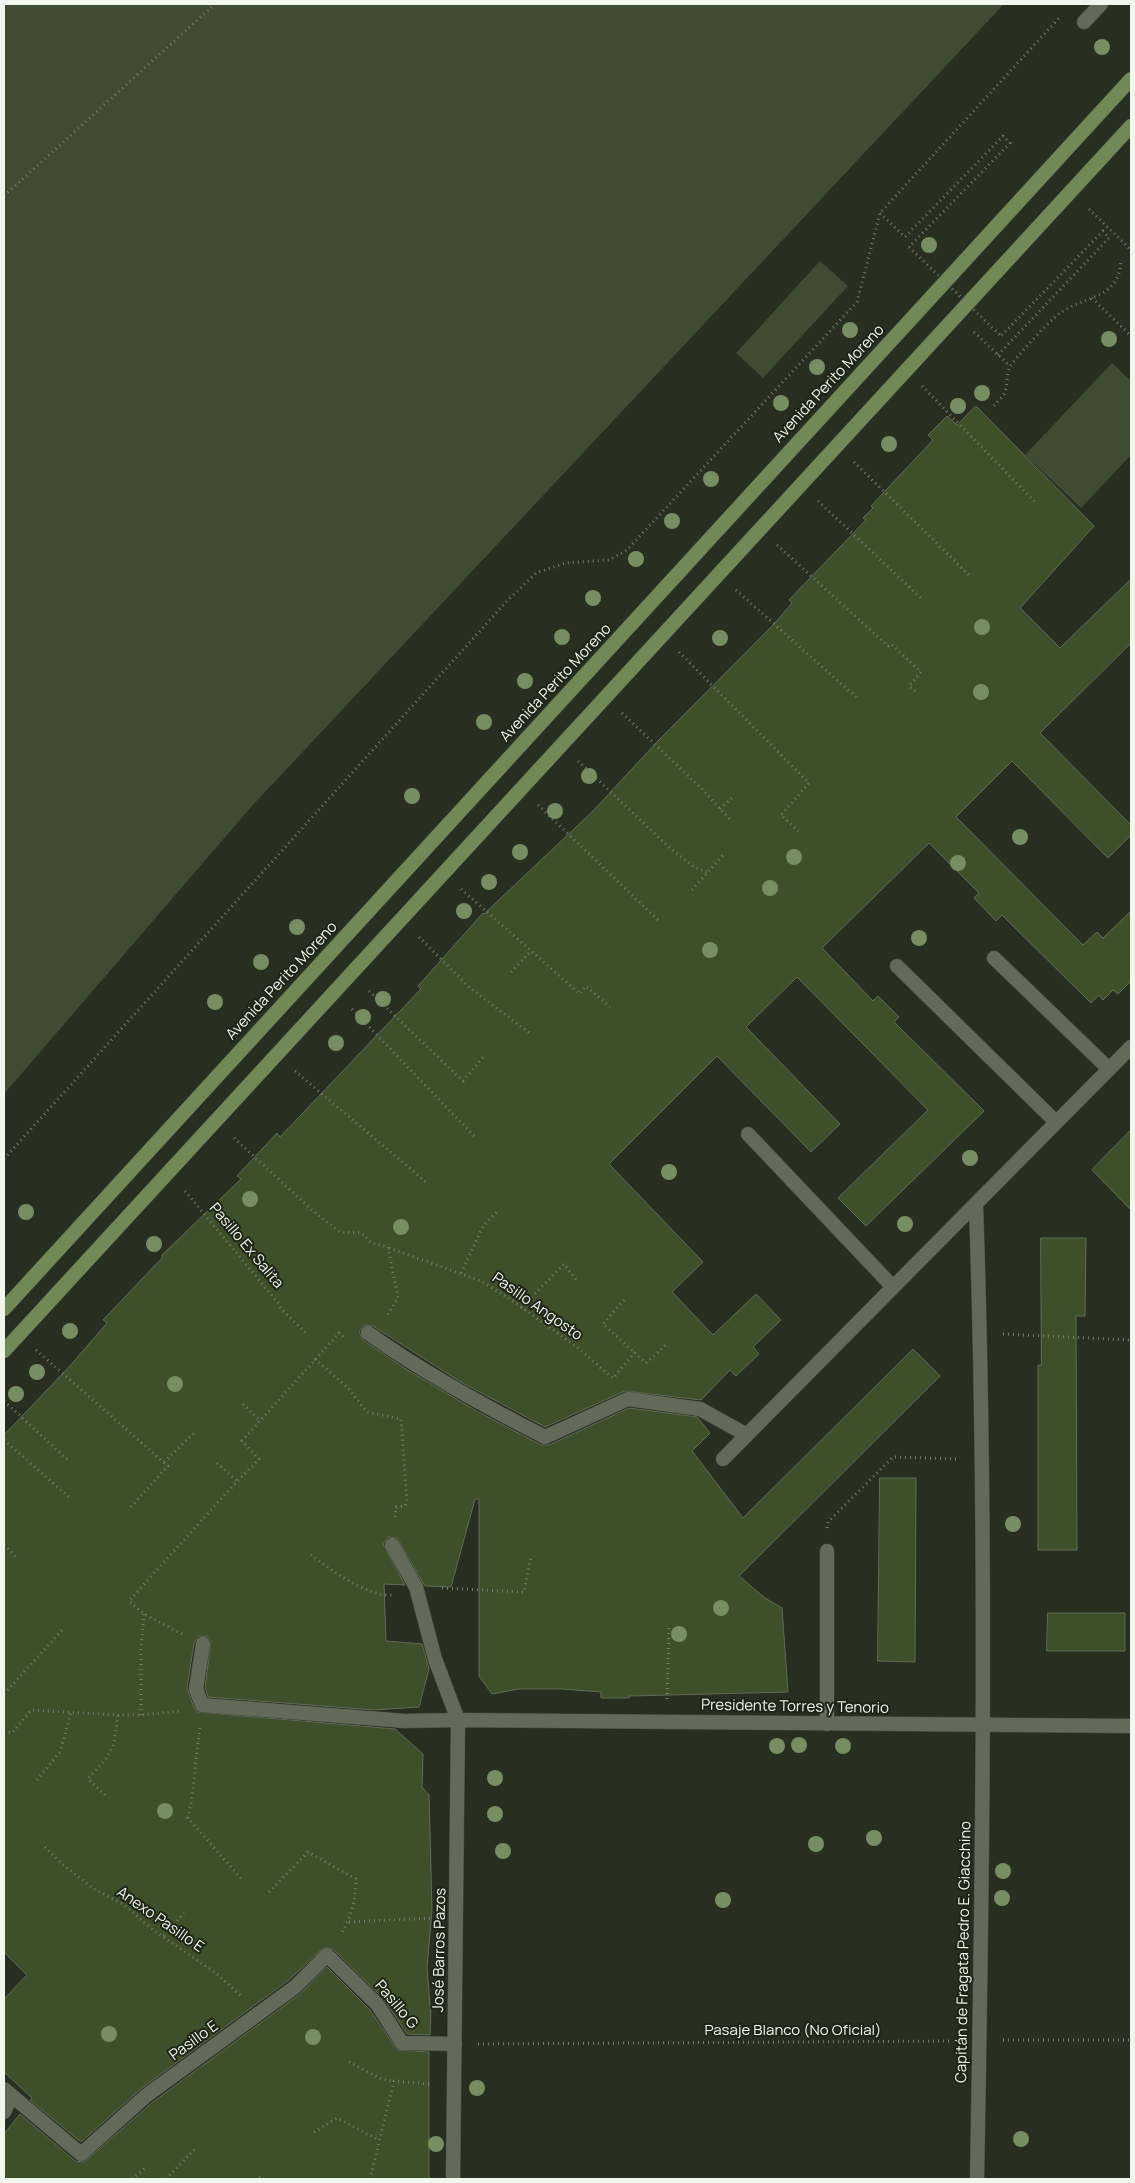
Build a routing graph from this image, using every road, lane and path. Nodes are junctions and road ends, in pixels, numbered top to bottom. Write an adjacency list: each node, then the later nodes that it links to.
1 (215, 4): 7 (path)
2 (1101, 4): 3 (street)
3 (1084, 22): 8 (path)
4 (1131, 78): 67 (main road, Avenida Perito Moreno)
5 (1131, 126): 6 (main road)
6 (1070, 191): 9 (path); 12 (main road)
7 (4, 196)
8 (880, 213): 14 (path, bridge); 57 (path)
9 (1131, 250)
10 (1121, 259): 11 (path)
11 (1092, 298): 13 (path); 15 (path)
12 (956, 315): 14 (path); 16 (main road)
13 (1131, 336)
14 (998, 354): 15 (path)
15 (1010, 366): 17 (path)
16 (906, 370): 18 (main road); 20 (path)
17 (994, 406)
18 (837, 446): 19 (main road); 23 (path)
19 (801, 485): 21 (main road); 24 (path)
20 (1037, 504)
21 (760, 530): 22 (main road); 26 (path)
22 (719, 574): 25 (main road); 28 (path)
23 (969, 575)
24 (921, 598)
25 (662, 636): 27 (main road); 34 (path)
26 (917, 693)
27 (606, 697): 29 (main road); 32 (path)
28 (857, 698)
29 (561, 745): 30 (main road); 36 (path)
30 (522, 789): 37 (main road); 40 (path)
31 (734, 796): 32 (path)
32 (720, 809): 33 (path)
33 (732, 822)
34 (801, 834)
35 (723, 855): 36 (path)
36 (707, 872): 38 (path)
37 (444, 873): 39 (main road); 41 (path)
38 (692, 890)
39 (400, 919): 45 (main road); 48 (path)
40 (658, 920)
41 (530, 952): 44 (path); 47 (path)
42 (994, 958): 52 (street)
43 (897, 966): 54 (street)
44 (511, 972)
45 (350, 973): 46 (main road); 51 (path)
46 (334, 991): 50 (main road); 56 (path)
47 (610, 1007)
48 (532, 1035)
49 (1131, 1047): 52 (street)
50 (276, 1054): 53 (main road); 59 (path)
51 (484, 1056)
52 (1109, 1069): 54 (street)
53 (215, 1120): 58 (main road); 62 (path, Pasillo Angosto)
54 (1056, 1122): 60 (street)
55 (748, 1134): 65 (street)
56 (476, 1138)
57 (4, 1159)
58 (169, 1171): 69 (path, Pasillo Ex Salita); 72 (main road)
59 (426, 1182)
60 (976, 1204): 65 (street); 71 (street, Capitán de Fragata Pedro E. Giacchino)
61 (499, 1210): 63 (path)
62 (388, 1248): 63 (path, Pasillo Angosto); 70 (path)
63 (461, 1273): 68 (path, Pasillo Angosto)
64 (578, 1282): 68 (path)
65 (893, 1287): 84 (street)
66 (624, 1300): 76 (path)
67 (4, 1308)
68 (521, 1308): 78 (path, Pasillo Angosto)
69 (306, 1333)
70 (368, 1333): 77 (path); 79 (street)
71 (980, 1333): 73 (path); 87 (street, Capitán de Fragata Pedro E. Giacchino)
72 (19, 1335): 75 (main road); 89 (path)
73 (1131, 1340)
74 (668, 1343): 76 (path)
75 (4, 1351)
76 (635, 1352): 78 (path)
77 (315, 1359): 82 (path); 95 (path)
78 (613, 1379): 79 (path, Pasillo Angosto)
79 (628, 1399): 84 (street)
80 (4, 1401): 88 (path)
81 (243, 1404): 82 (path)
82 (260, 1421): 91 (path)
83 (195, 1432): 89 (path)
84 (747, 1435): 86 (street)
85 (4, 1440): 92 (path)
86 (723, 1460)
87 (981, 1460): 96 (path); 113 (street, Capitán de Fragata Pedro E. Giacchino)
88 (69, 1461)
89 (164, 1462): 93 (path)
90 (217, 1463): 91 (path)
91 (238, 1482): 101 (path)
92 (70, 1498)
93 (128, 1510)
94 (4, 1545): 99 (path)
95 (392, 1545): 100 (street)
96 (827, 1551): 112 (street)
97 (311, 1555): 100 (path)
98 (530, 1557): 100 (path)
99 (17, 1558)
100 (417, 1591): 110 (street)
101 (144, 1614): 104 (path); 109 (path)
102 (669, 1626): 111 (path)
103 (63, 1629): 105 (path)
104 (203, 1644): 106 (street)
105 (4, 1694)
106 (202, 1705): 109 (path); 110 (street, Presidente Torres y Tenorio); 119 (path)
107 (70, 1712): 108 (path); 115 (path); 116 (path)
108 (118, 1715): 109 (path); 117 (path)
109 (141, 1715)
110 (458, 1720): 111 (street, Presidente Torres y Tenorio); 122 (street, José Barros Pazos)
111 (666, 1722): 112 (street, Presidente Torres y Tenorio)
112 (827, 1724): 113 (street, Presidente Torres y Tenorio)
113 (983, 1726): 114 (street, Presidente Torres y Tenorio); 127 (street, Capitán de Fragata Pedro E. Giacchino)
114 (1131, 1726)
115 (4, 1731)
116 (37, 1780)
117 (105, 1795)
118 (46, 1847): 124 (path, Anexo Pasillo E)
119 (243, 1881)
120 (269, 1892): 123 (path)
121 (184, 1913): 124 (path)
122 (456, 1918): 123 (path); 129 (street, José Barros Pazos)
123 (348, 1922): 125 (path)
124 (164, 1936): 126 (path, Anexo Pasillo E)
125 (327, 1955): 126 (street, Pasillo E); 129 (street, Pasillo G)
126 (259, 2014): 133 (street, Pasillo E)
127 (980, 2040): 128 (path, Pasaje Blanco (No Oficial)); 129 (path, Pasaje Blanco (No Oficial)); 143 (street, Capitán de Fragata Pedro E. Giacchino)
128 (1131, 2040)
129 (455, 2044): 132 (street, José Barros Pazos)
130 (349, 2062): 131 (path)
131 (394, 2082): 132 (path); 136 (path)
132 (454, 2085): 142 (street, José Barros Pazos)
133 (7, 2092): 134 (street)
134 (4, 2112)
135 (314, 2132): 136 (path)
136 (379, 2140): 141 (path)
137 (195, 2149): 140 (path)
138 (146, 2167): 139 (path)
139 (132, 2179)
140 (166, 2179)
141 (370, 2179)
142 (453, 2179)
143 (977, 2179)

